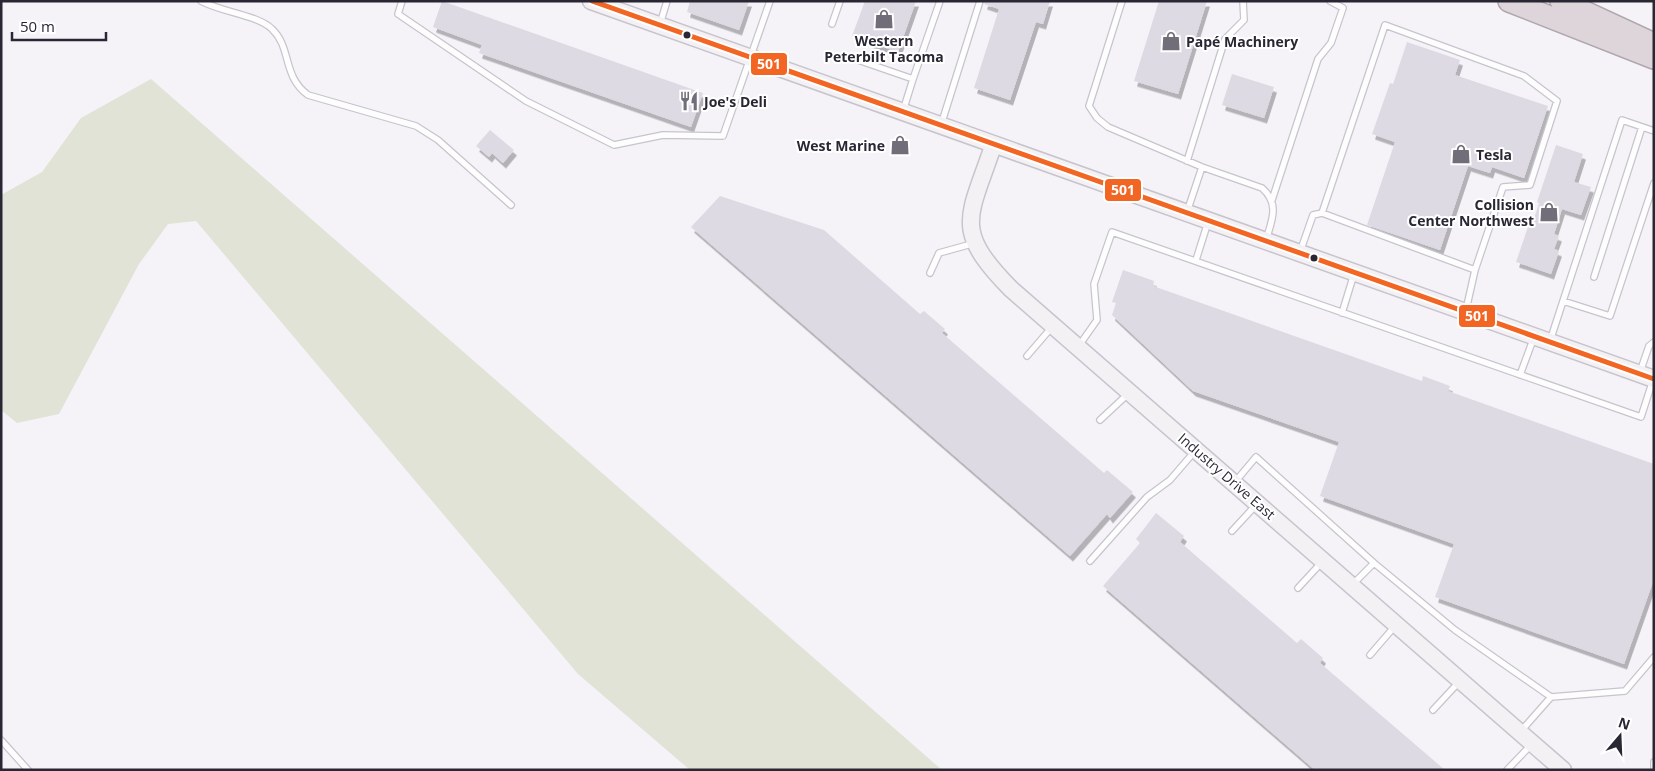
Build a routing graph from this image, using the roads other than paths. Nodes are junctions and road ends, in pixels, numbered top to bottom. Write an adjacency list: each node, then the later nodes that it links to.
1 (201, 1): 30 (lane)
2 (402, 1): 18 (lane)
3 (591, 1): 15 (main road)
4 (667, 1): 15 (lane)
5 (770, 1): 18 (lane)
6 (840, 1): 14 (lane)
7 (940, 1): 20 (lane)
8 (980, 1): 22 (lane)
9 (1122, 1): 26 (lane)
10 (1243, 1): 26 (lane)
11 (1330, 1): 29 (lane)
12 (1509, 1): 17 (highway)
13 (1561, 1): 16 (highway)
14 (832, 24)
15 (660, 26): 18 (main road)
16 (1654, 44)
17 (1654, 58)
18 (748, 59): 21 (main road)
19 (855, 59): 20 (lane)
20 (913, 80): 21 (lane)
21 (902, 113): 22 (main road)
22 (940, 127): 25 (main road)
23 (1642, 127): 24 (lane); 41 (lane); 42 (lane)
24 (1654, 131)
25 (993, 146): 32 (main road); 34 (main road, Industry Drive East)
26 (1187, 160): 27 (lane)
27 (1202, 167): 29 (lane); 32 (lane)
28 (1654, 183): 42 (lane)
29 (1272, 200): 35 (lane)
30 (511, 205)
31 (1322, 213): 36 (lane); 38 (lane); 38 (lane)
32 (1186, 214): 33 (main road)
33 (1208, 222): 35 (main road); 37 (lane)
34 (975, 242): 39 (lane); 45 (main road, Industry Drive East)
35 (1266, 242): 36 (main road)
36 (1300, 254): 40 (main road)
37 (1196, 260): 44 (lane); 49 (lane)
38 (1475, 270): 43 (lane)
39 (930, 273)
40 (1354, 273): 43 (main road); 44 (lane)
41 (1594, 277)
42 (1563, 301): 48 (lane)
43 (1466, 312): 46 (main road)
44 (1342, 313): 51 (lane)
45 (1053, 325): 49 (main road, Industry Drive East); 50 (lane)
46 (1534, 336): 48 (main road); 51 (lane)
47 (1654, 342): 52 (lane)
48 (1550, 344): 52 (main road)
49 (1078, 346): 53 (main road, Industry Drive East)
50 (1027, 356)
51 (1520, 375): 52 (lane)
52 (1649, 377)
53 (1130, 392): 54 (lane); 55 (main road, Industry Drive East)
54 (1100, 420)
55 (1197, 450): 56 (main road, Industry Drive East); 60 (lane)
56 (1234, 482): 57 (main road, Industry Drive East); 61 (lane)
57 (1258, 503): 58 (lane); 59 (main road, Industry Drive East)
58 (1232, 531)
59 (1323, 560): 62 (main road, Industry Drive East); 63 (lane)
60 (1090, 561)
61 (1374, 563): 62 (lane); 68 (lane)
62 (1352, 586): 64 (main road, Industry Drive East)
63 (1298, 588)
64 (1397, 625): 65 (lane); 67 (main road, Industry Drive East)
65 (1370, 655)
66 (1654, 657): 68 (lane)
67 (1461, 680): 69 (lane); 70 (main road, Industry Drive East)
68 (1551, 697): 70 (lane)
69 (1433, 710)
70 (1520, 732): 72 (main road, Industry Drive East)
71 (1, 740): 74 (lane)
72 (1533, 743): 75 (lane); 76 (main road, Industry Drive East)
73 (1654, 762): 77 (lane)
74 (28, 770)
75 (1507, 770)
76 (1564, 770)
77 (1654, 770)

